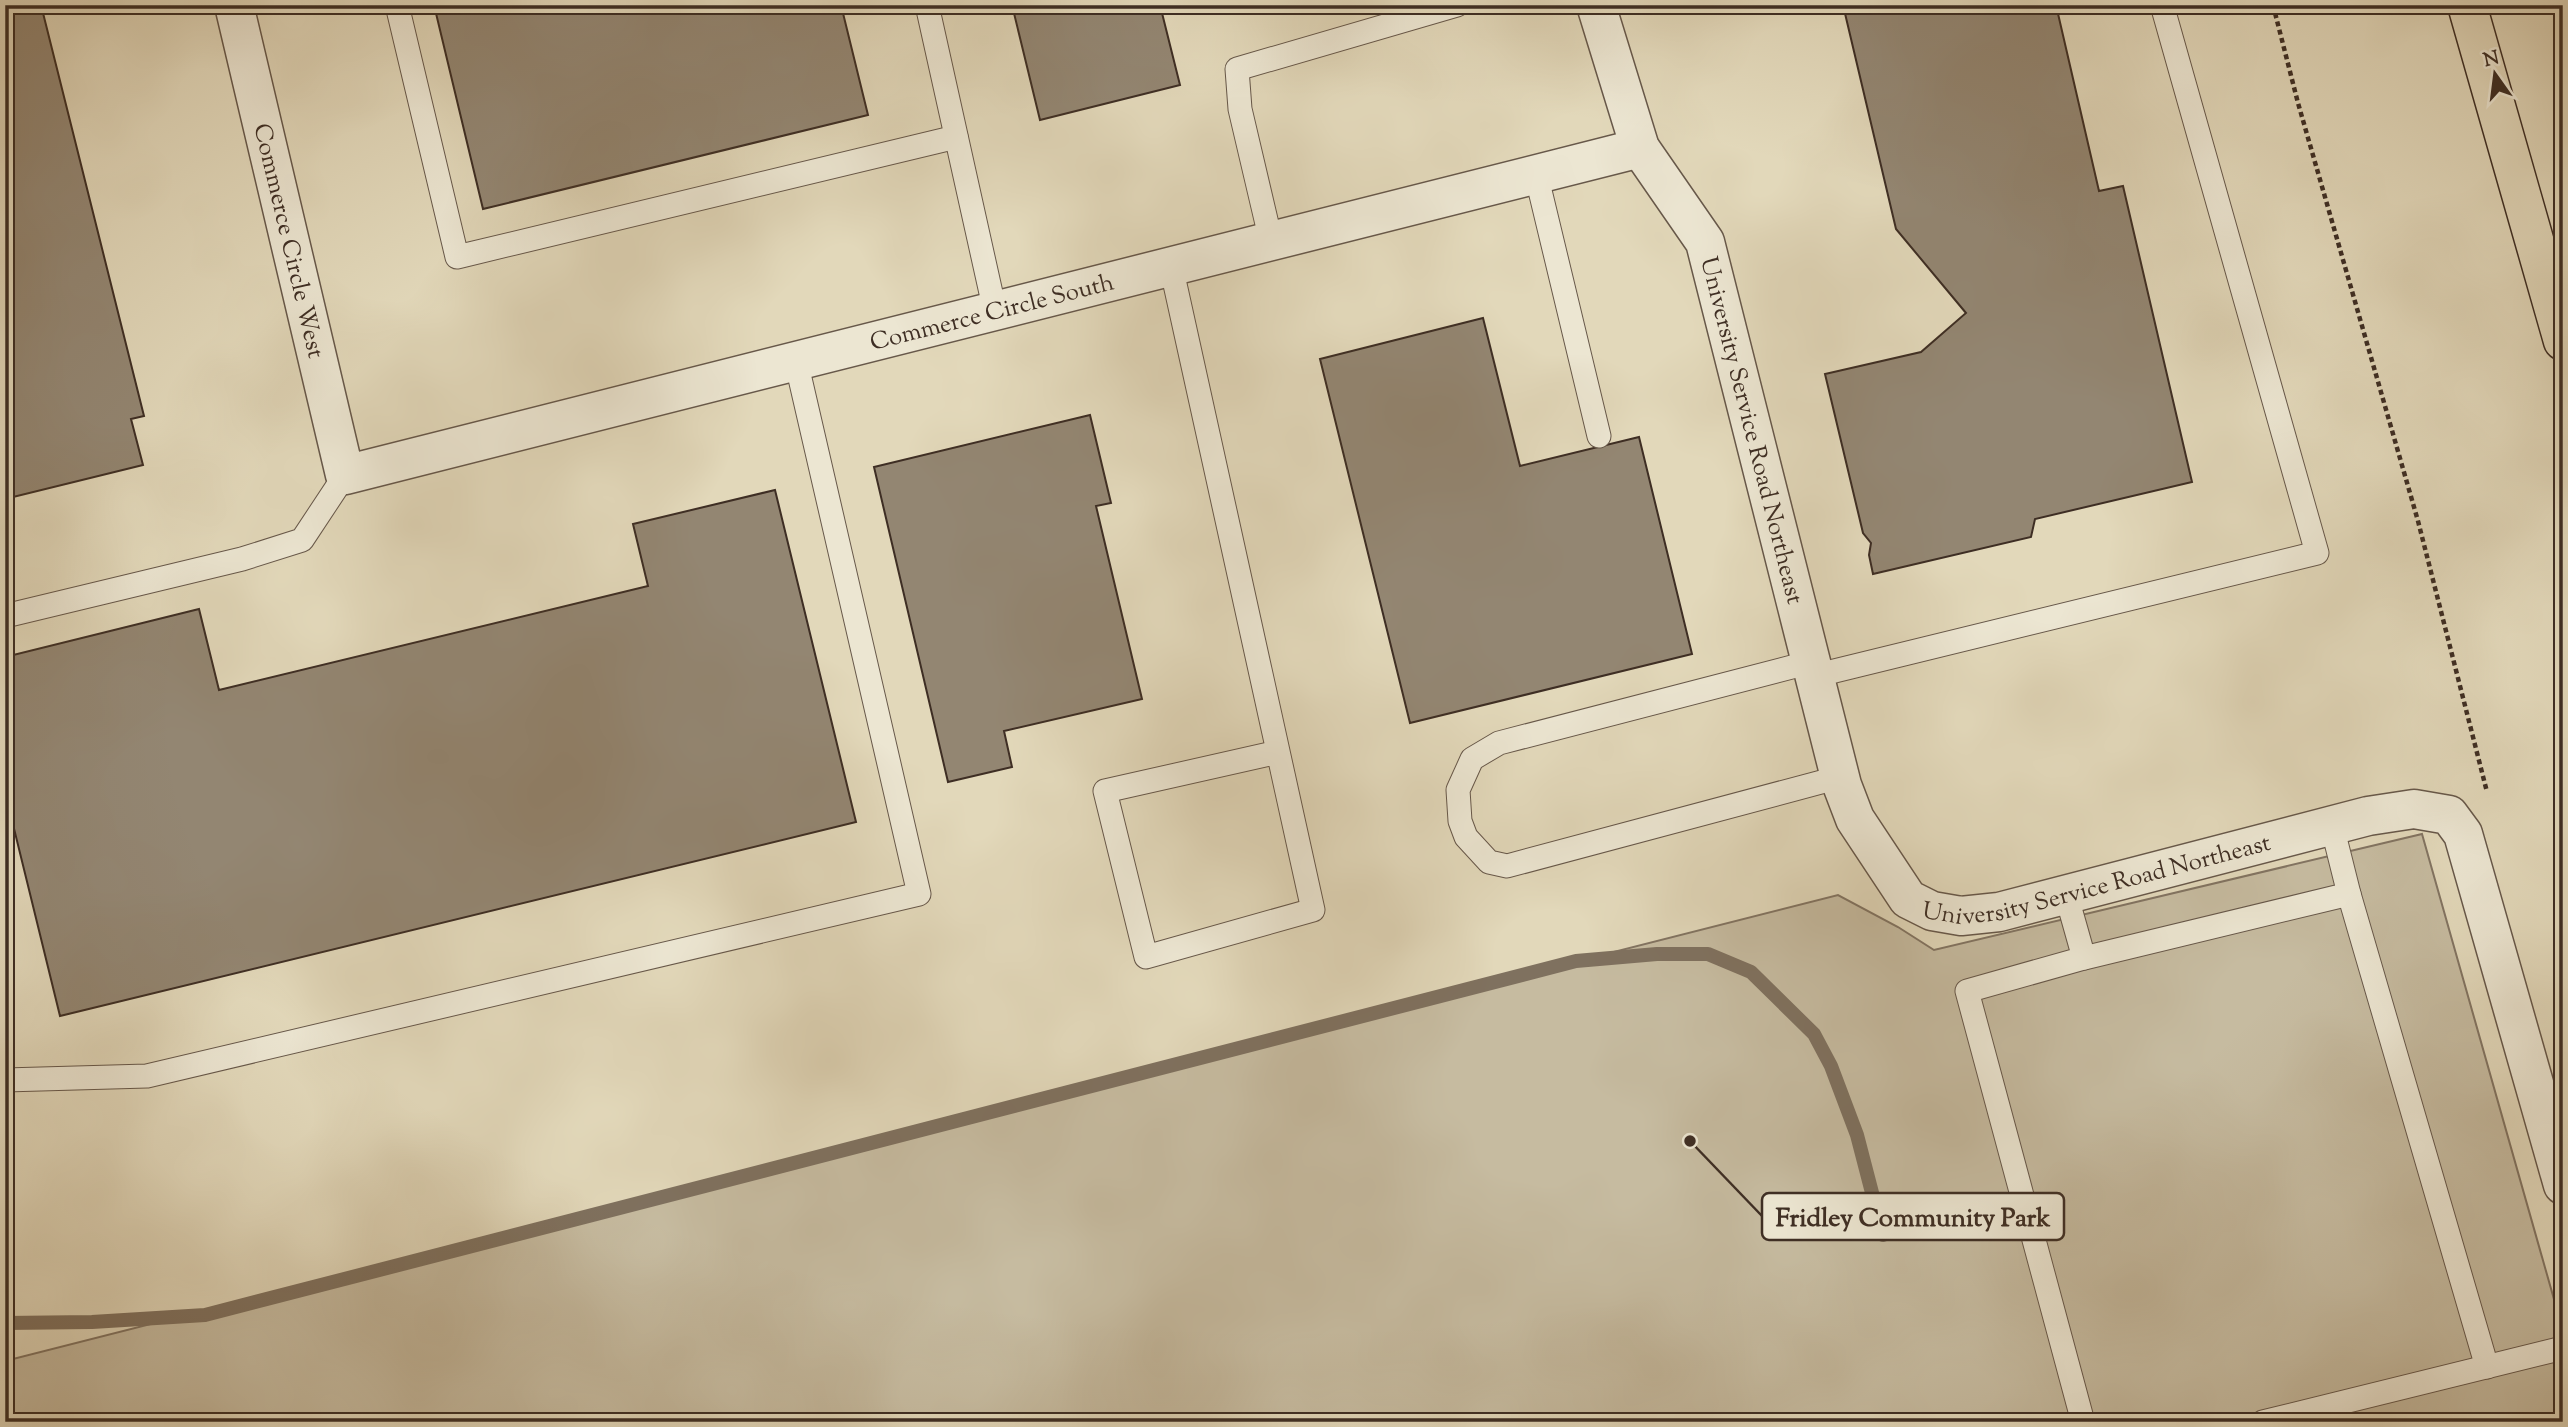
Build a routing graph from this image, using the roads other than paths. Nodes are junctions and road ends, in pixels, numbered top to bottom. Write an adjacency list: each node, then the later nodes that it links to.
1 (233, 5): 17 (street, Commerce Circle West)
2 (397, 5): 8 (lane)
3 (927, 5): 8 (lane)
4 (1457, 5): 11 (lane)
5 (1597, 5): 9 (street, University Service Road Northeast)
6 (2162, 5): 19 (lane)
7 (2468, 5): 14 (main road)
8 (956, 137): 13 (lane)
9 (1640, 148): 10 (street, Commerce Circle South); 19 (street, University Service Road Northeast)
10 (1536, 174): 11 (street, Commerce Circle South); 16 (lane)
11 (1271, 242): 12 (street, Commerce Circle South)
12 (1171, 266): 13 (street, Commerce Circle South); 20 (lane)
13 (995, 311): 15 (street, Commerce Circle South)
14 (2563, 341)
15 (796, 361): 17 (street, Commerce Circle South); 26 (lane)
16 (1599, 436)
17 (345, 475): 18 (lane)
18 (5, 616)
19 (1812, 669): 21 (street, University Service Road Northeast); 21 (lane)
20 (1278, 752): 20 (lane)
21 (1840, 777): 23 (street, University Service Road Northeast)
22 (2332, 826): 23 (street, University Service Road Northeast); 24 (lane); 27 (street, University Service Road Northeast)
23 (2066, 894): 25 (lane)
24 (2349, 894): 25 (lane); 29 (lane)
25 (2084, 958): 30 (lane)
26 (5, 1080)
27 (2563, 1185)
28 (2563, 1348): 29 (lane)
29 (2487, 1367): 31 (lane)
30 (2083, 1422)
31 (2263, 1422)

